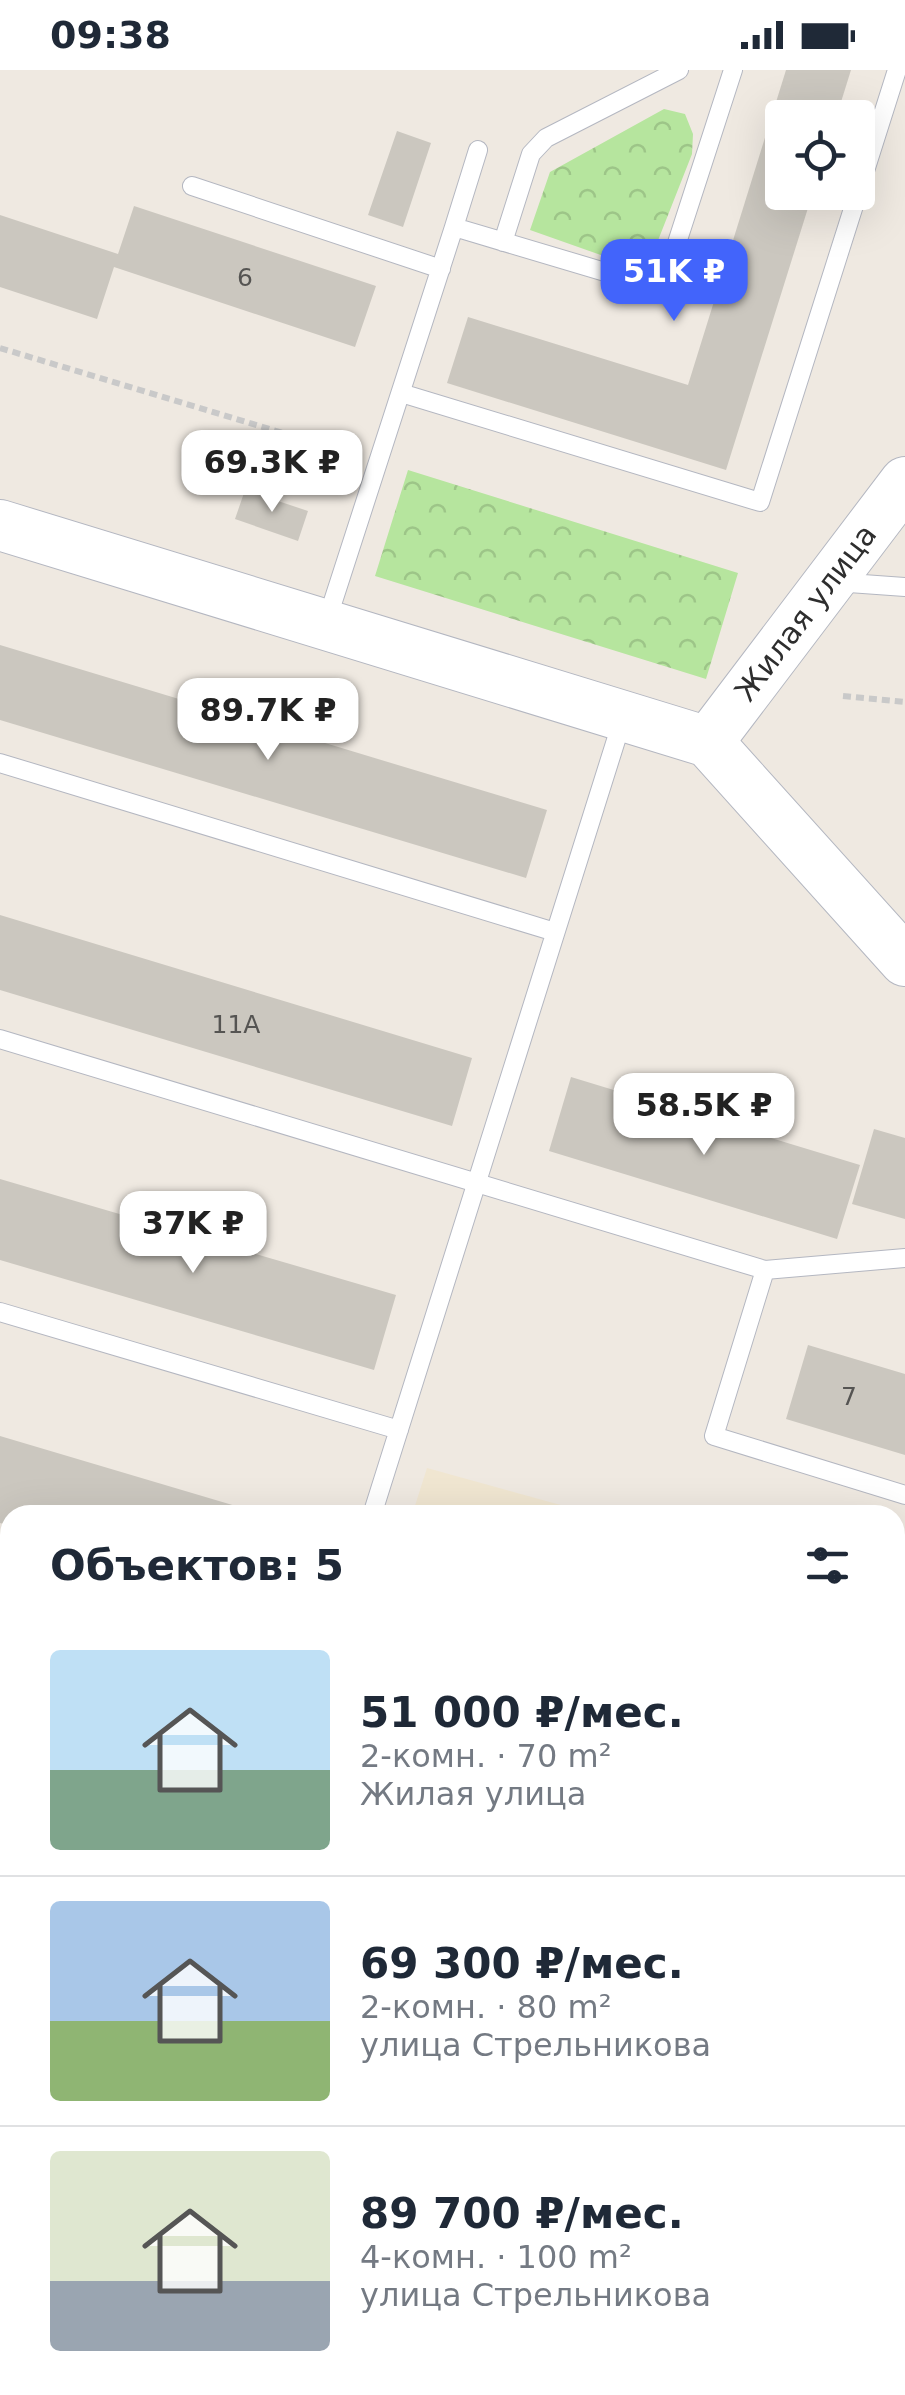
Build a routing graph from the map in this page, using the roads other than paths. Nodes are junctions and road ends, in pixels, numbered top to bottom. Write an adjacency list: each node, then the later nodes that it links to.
1 (679, 70): 7 (lane)
2 (733, 70): 7 (lane)
3 (897, 70): 9 (lane)
4 (478, 150): 6 (lane)
5 (192, 186): 8 (lane)
6 (454, 226): 7 (lane); 8 (lane)
7 (503, 242)
8 (440, 269): 9 (lane)
9 (400, 392): 14 (lane)
10 (905, 482): 12 (street, Жилая улица)
11 (0, 526): 14 (street)
12 (830, 582): 13 (lane); 16 (street, Жилая улица)
13 (905, 587)
14 (325, 626): 15 (street)
15 (623, 717): 16 (street); 18 (lane)
16 (708, 742): 19 (street)
17 (0, 762): 18 (lane)
18 (555, 932): 21 (lane)
19 (905, 962)
20 (0, 1038): 21 (lane)
21 (476, 1182): 23 (lane); 25 (lane)
22 (905, 1258): 23 (lane)
23 (765, 1270): 26 (lane)
24 (0, 1312): 25 (lane)
25 (399, 1430): 27 (lane)
26 (905, 1495)
27 (375, 1505)

